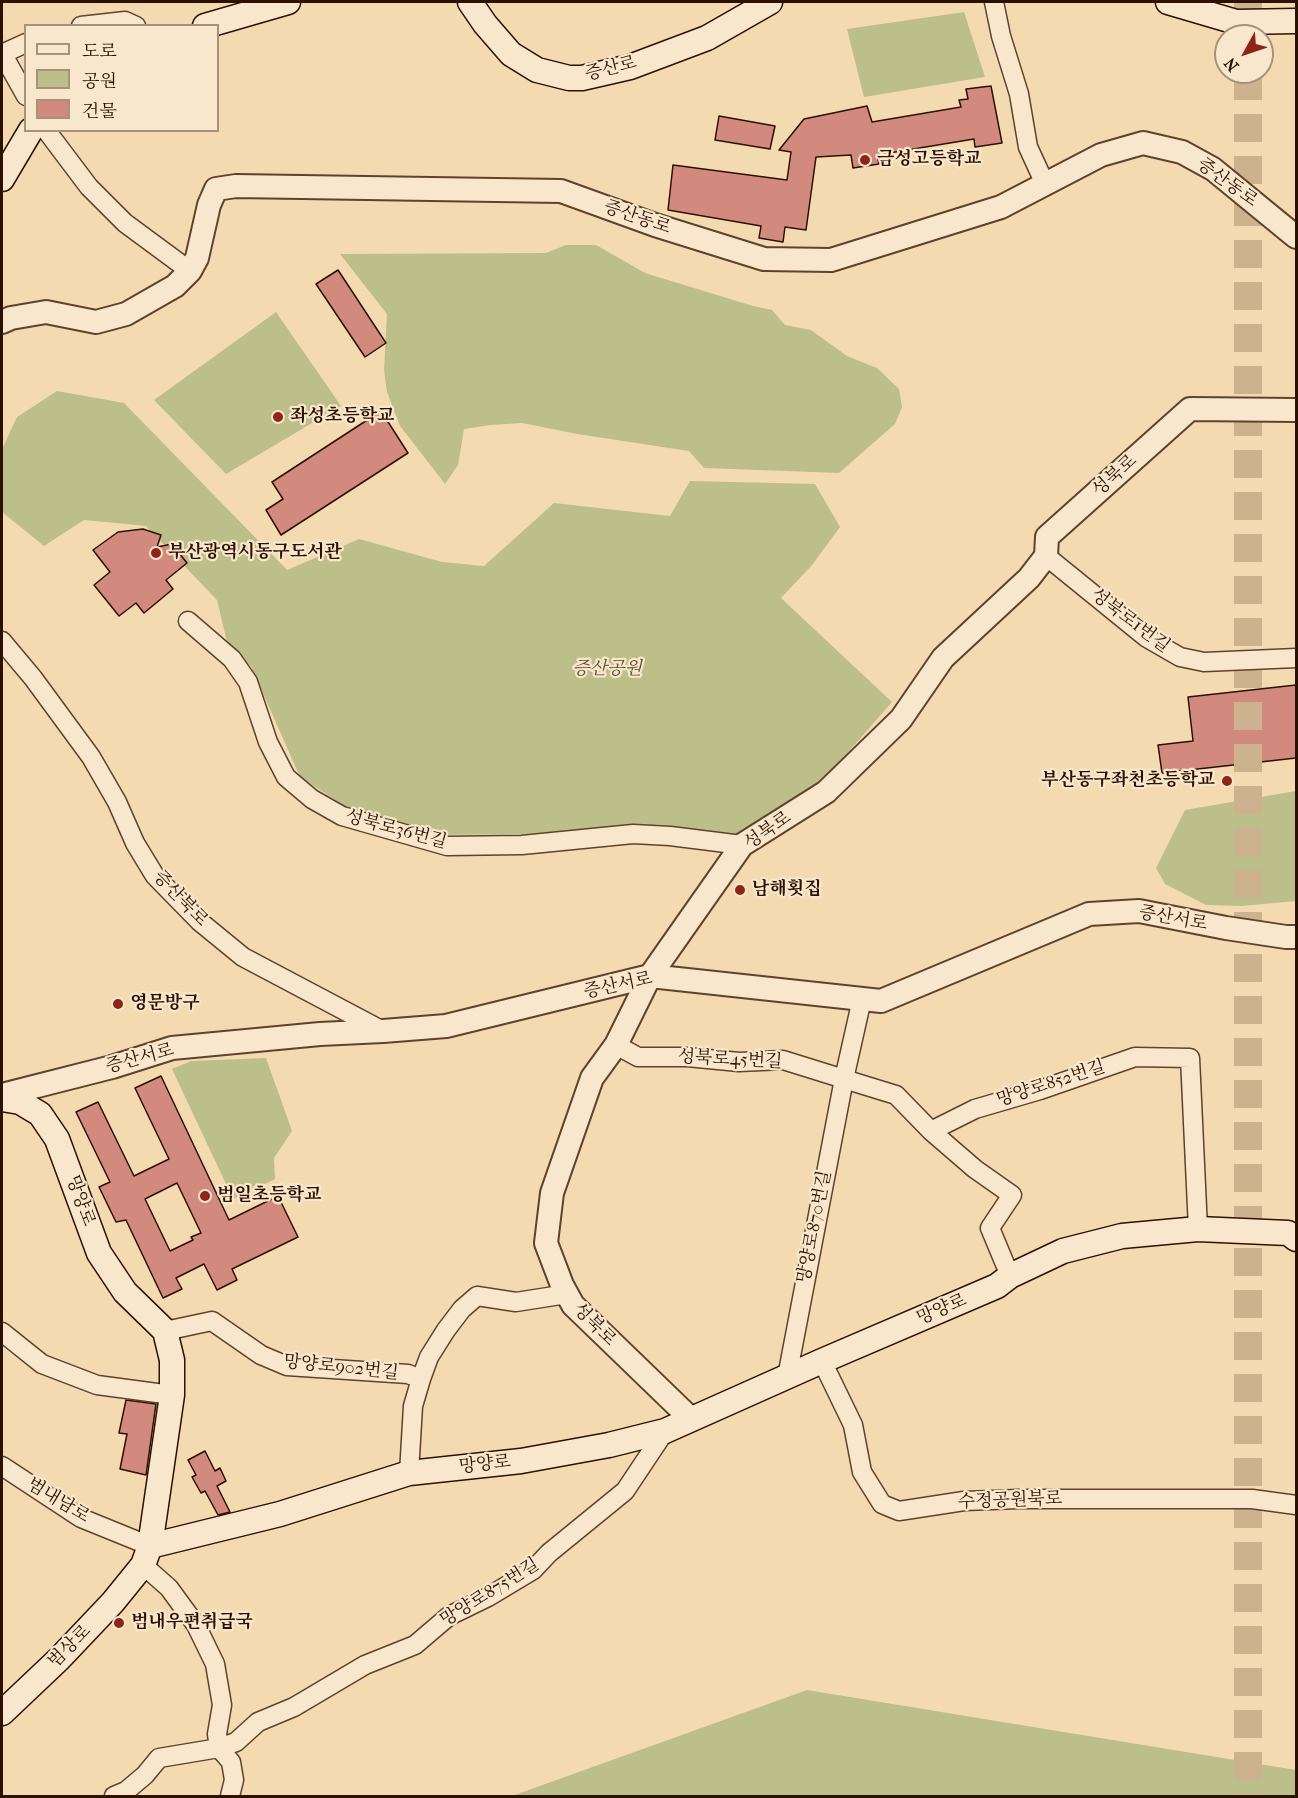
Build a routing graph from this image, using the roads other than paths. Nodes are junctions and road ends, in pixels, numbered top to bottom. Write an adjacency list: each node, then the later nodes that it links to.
1 (288, 2): 9 (main road)
2 (470, 2): 3 (main road, 증산로)
3 (770, 2)
4 (994, 2): 16 (street)
5 (1168, 2): 6 (main road)
6 (1296, 21)
7 (99, 24): 8 (street)
8 (132, 24)
9 (212, 24)
10 (24, 45): 11 (street)
11 (2, 54): 12 (street)
12 (24, 92)
13 (30, 132): 15 (main road)
14 (48, 132): 18 (street)
15 (2, 179)
16 (1045, 184): 17 (street, 증산동로); 18 (street, 증산동로)
17 (1296, 237)
18 (190, 271): 19 (street, 증산동로)
19 (2, 322)
20 (1296, 410): 21 (street, 성북로)
21 (1046, 556): 24 (street, 성북로1번길); 25 (street, 성북로)
22 (188, 621): 25 (street, 성북로36번길)
23 (2, 641): 29 (street, 증산북로)
24 (1296, 658)
25 (742, 845): 27 (street, 성북로)
26 (1296, 937): 28 (street, 증산서로)
27 (650, 976): 28 (street, 증산서로); 29 (street, 증산서로); 30 (street, 성북로)
28 (862, 999): 31 (street)
29 (383, 1031): 32 (street, 증산서로)
30 (616, 1045): 31 (street, 성북로45번길); 37 (street, 성북로)
31 (844, 1079): 33 (street); 41 (street, 망양로870번길)
32 (2, 1097): 38 (main road, 망양로)
33 (931, 1131): 34 (street, 망양로852번길); 36 (street)
34 (1198, 1229): 35 (main road, 망양로); 36 (main road, 망양로)
35 (1296, 1239)
36 (1010, 1276): 40 (main road, 망양로)
37 (567, 1294): 42 (street); 44 (street, 성북로)
38 (165, 1331): 42 (street, 망양로902번길); 43 (main road)
39 (2, 1332): 43 (street)
40 (822, 1361): 41 (main road, 망양로); 48 (street, 수정공원북로)
41 (787, 1377): 44 (main road, 망양로)
42 (421, 1379): 47 (street)
43 (172, 1395): 49 (main road)
44 (691, 1419): 45 (main road, 망양로)
45 (665, 1431): 47 (main road, 망양로); 51 (street, 망양로875번길)
46 (2, 1466): 49 (street, 범내남로)
47 (409, 1473): 49 (main road, 망양로)
48 (1296, 1505)
49 (146, 1555): 50 (main road, 범상로); 51 (street)
50 (2, 1713)
51 (219, 1748): 52 (street, 망양로875번길); 53 (street)
52 (114, 1797)
53 (230, 1797)

